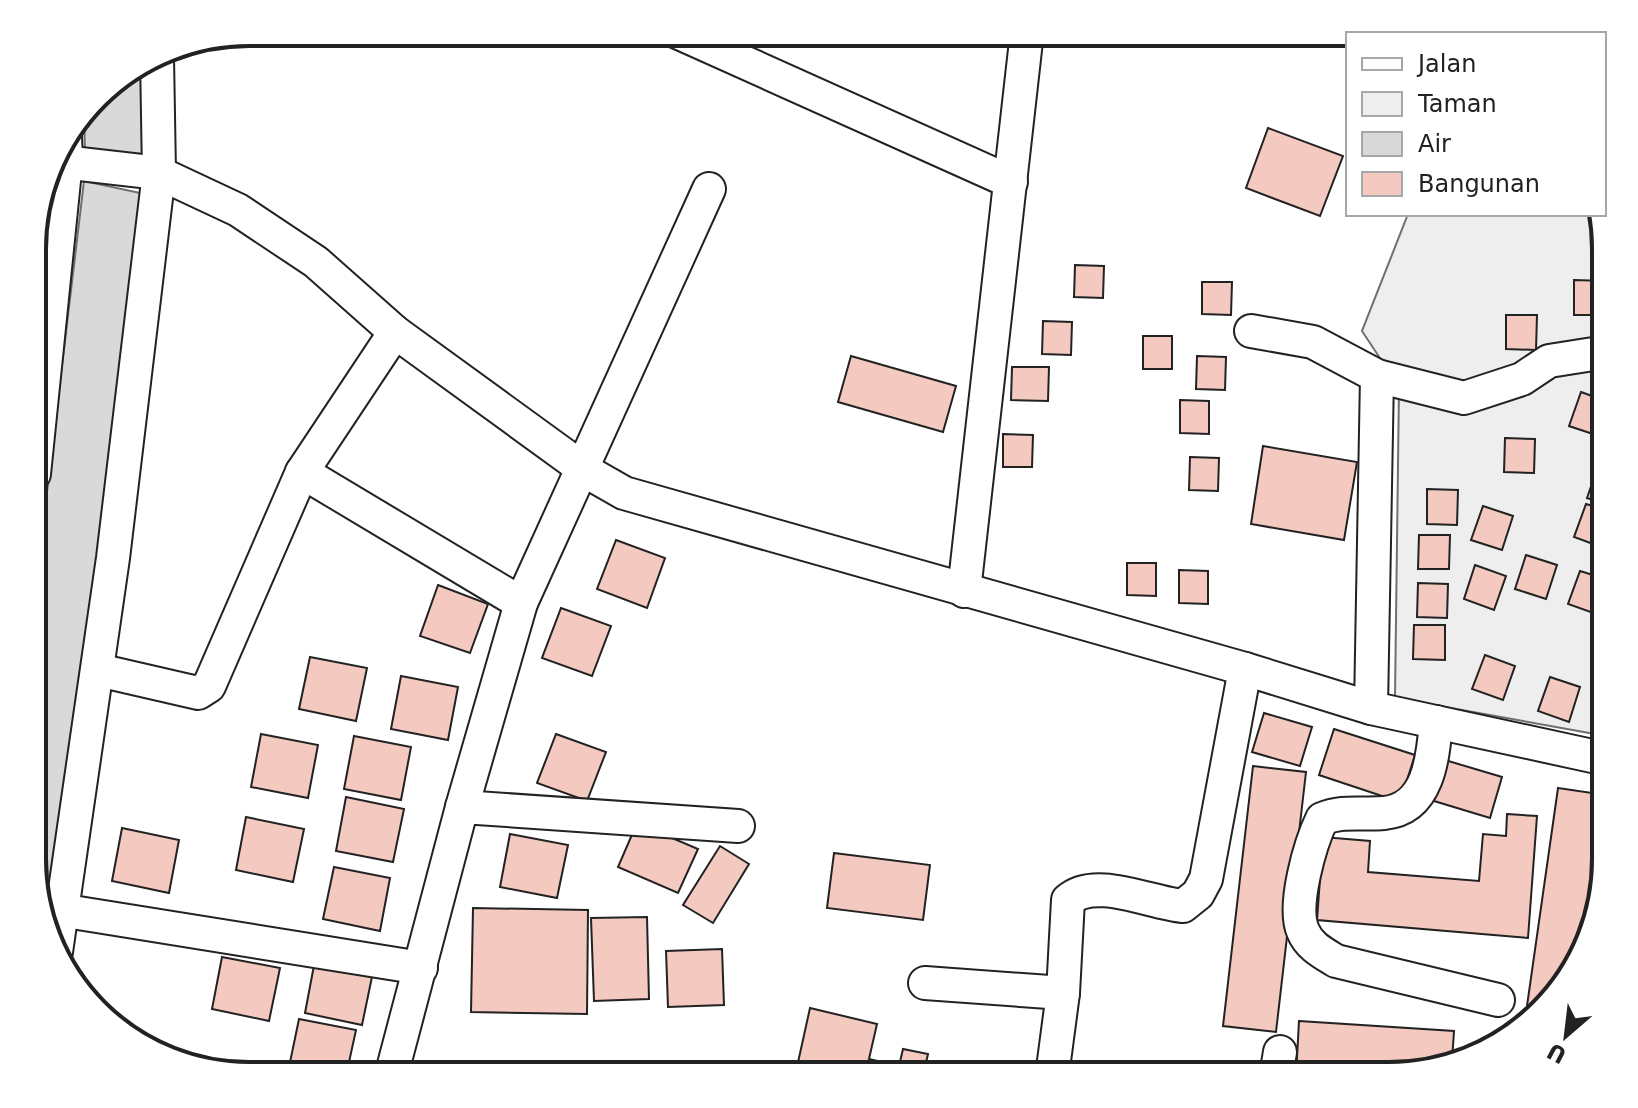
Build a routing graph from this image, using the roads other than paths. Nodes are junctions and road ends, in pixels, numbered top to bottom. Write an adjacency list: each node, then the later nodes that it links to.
1 (708, 46): 7 (street)
2 (1026, 46): 7 (street)
3 (156, 69): 6 (street)
4 (69, 156): 6 (street)
5 (65, 163): 11 (street)
6 (149, 172): 10 (street); 19 (street)
7 (1011, 182): 16 (street)
8 (709, 189): 14 (street)
9 (1251, 331): 13 (street)
10 (395, 332): 14 (street); 15 (street)
11 (46, 354)
12 (1592, 354): 13 (street)
13 (1377, 376): 20 (street)
14 (581, 467): 16 (street); 17 (street)
15 (302, 472): 17 (street); 19 (street)
16 (964, 591): 18 (street)
17 (521, 603): 23 (street)
18 (1245, 669): 20 (street); 28 (street)
19 (98, 670): 25 (street)
20 (1371, 708): 21 (street)
21 (1436, 722): 22 (street); 29 (street)
22 (1592, 756)
23 (462, 807): 24 (street); 26 (street)
24 (738, 826)
25 (53, 908): 26 (street)
26 (421, 968): 30 (street)
27 (925, 983): 28 (street)
28 (1063, 993): 31 (street)
29 (1498, 1000)
30 (395, 1062)
31 (1054, 1062)

